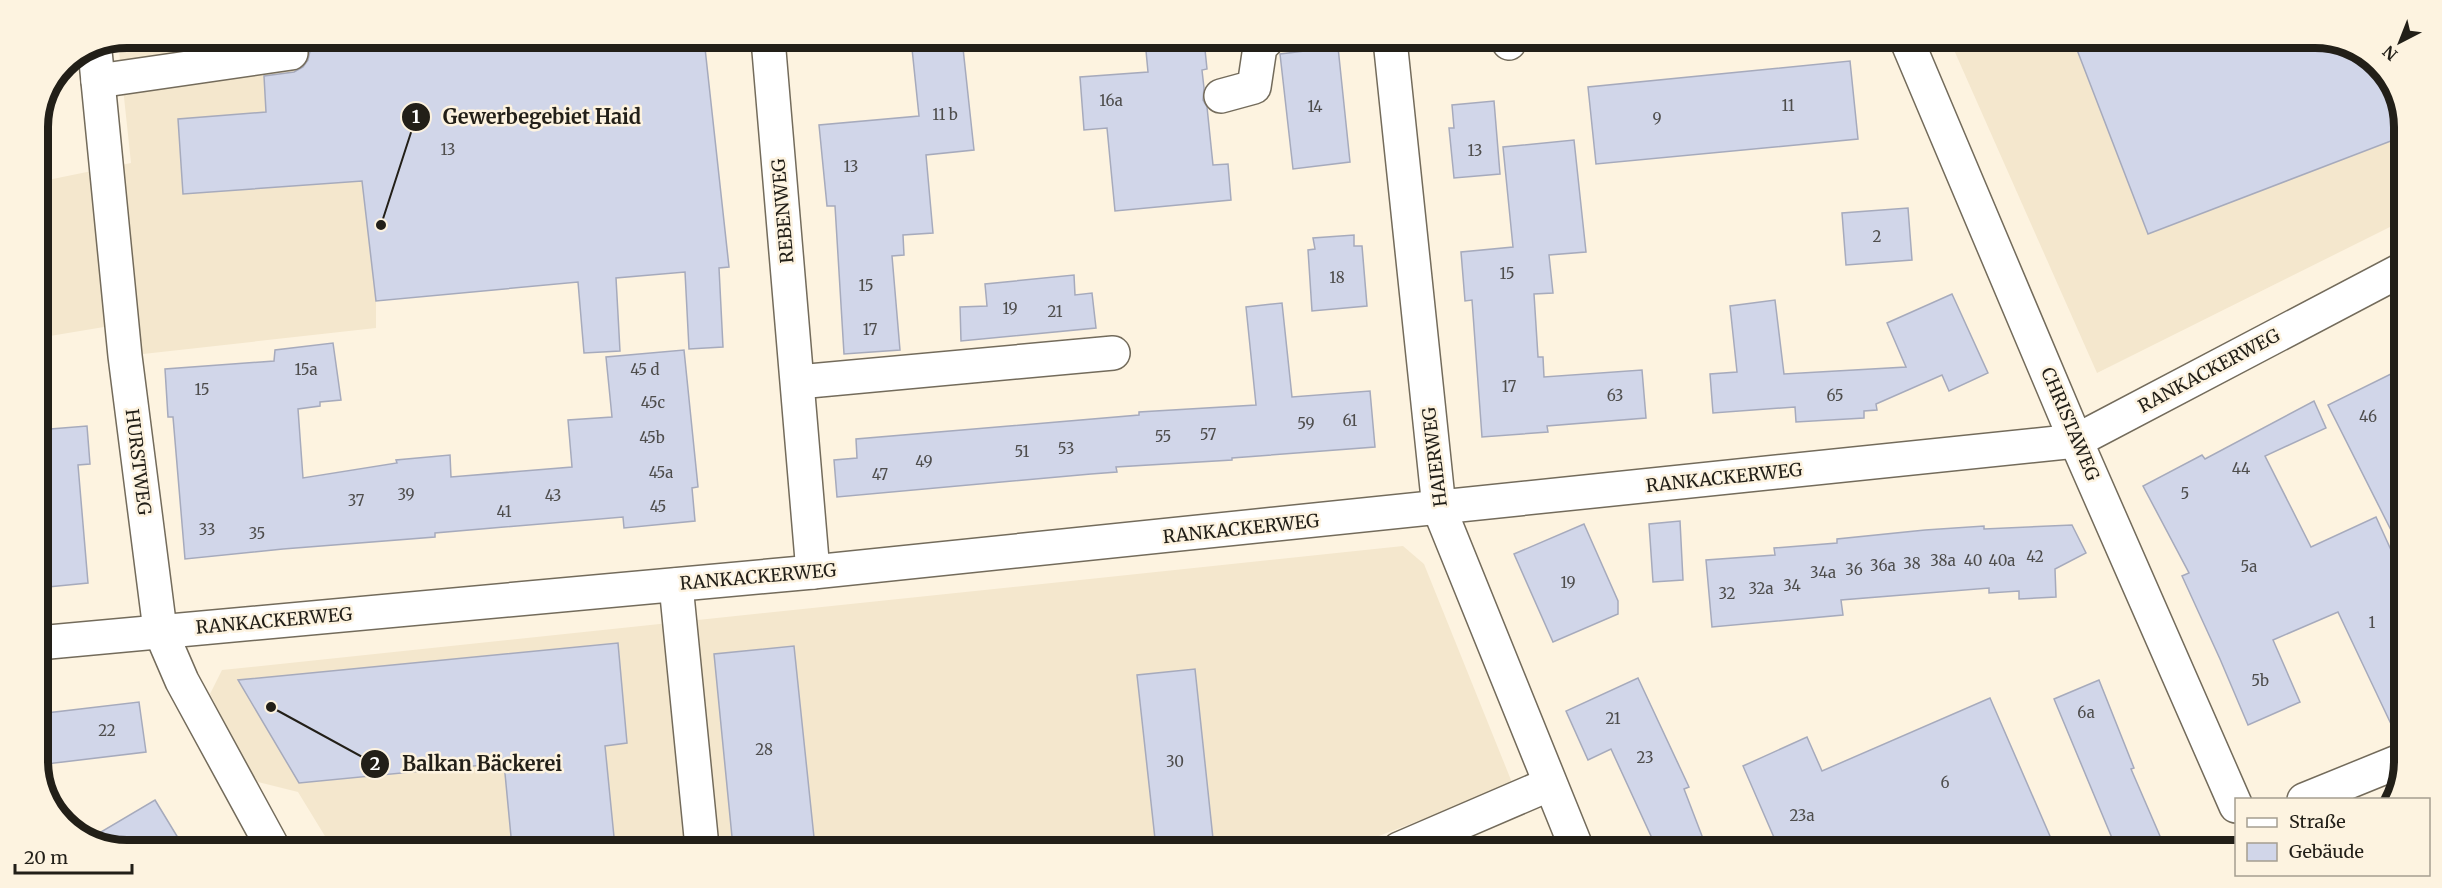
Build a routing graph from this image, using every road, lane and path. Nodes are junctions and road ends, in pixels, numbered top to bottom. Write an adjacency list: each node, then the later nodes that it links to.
1 (769, 48): 10 (street, REBENWEG)
2 (1260, 48): 7 (street)
3 (1391, 48): 12 (street, HAIERWEG)
4 (1910, 48): 11 (street, CHRISTAWEG)
5 (291, 53): 6 (street)
6 (96, 66): 15 (street, HURSTWEG)
7 (1221, 96)
8 (2394, 274): 11 (street, RANKACKERWEG)
9 (1113, 353): 10 (street)
10 (798, 382): 13 (street, REBENWEG)
11 (2076, 441): 12 (street, RANKACKERWEG); 20 (street, CHRISTAWEG)
12 (1439, 508): 13 (street, RANKACKERWEG); 18 (street, HAIERWEG)
13 (813, 573): 14 (street, RANKACKERWEG)
14 (676, 585): 15 (street, RANKACKERWEG); 22 (street)
15 (160, 630): 16 (street, RANKACKERWEG); 21 (street, HURSTWEG)
16 (48, 642)
17 (2394, 764): 19 (street)
18 (1550, 784): 23 (street); 24 (street, HAIERWEG)
19 (2309, 798)
20 (2235, 804)
21 (269, 840)
22 (701, 840)
23 (1430, 840)
24 (1573, 840)

